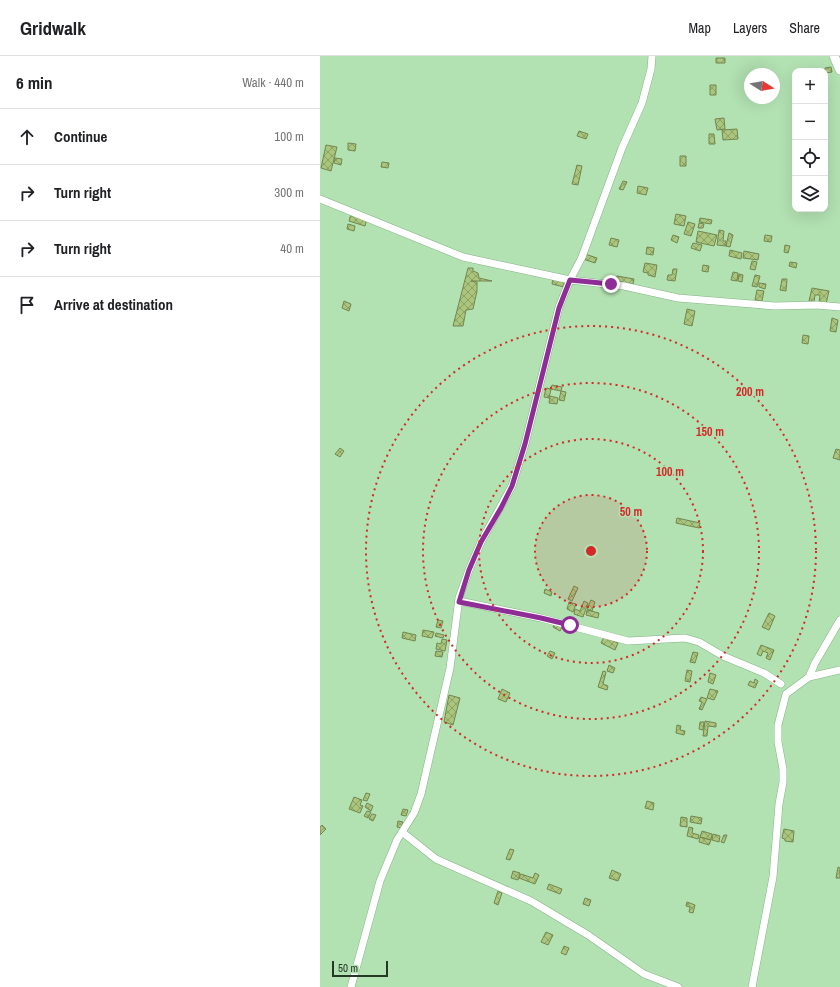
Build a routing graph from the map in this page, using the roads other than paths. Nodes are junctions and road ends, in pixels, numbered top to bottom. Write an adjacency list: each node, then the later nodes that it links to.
1 (652, 56): 5 (street)
2 (834, 56): 3 (main road)
3 (840, 70)
4 (320, 199): 5 (street)
5 (570, 280): 6 (street); 7 (street)
6 (840, 307)
7 (459, 602): 11 (street); 12 (street)
8 (840, 620): 10 (street)
9 (840, 670): 10 (street)
10 (809, 677): 15 (street)
11 (781, 684)
12 (402, 832): 13 (street); 14 (street)
13 (351, 987)
14 (678, 987)
15 (752, 987)

